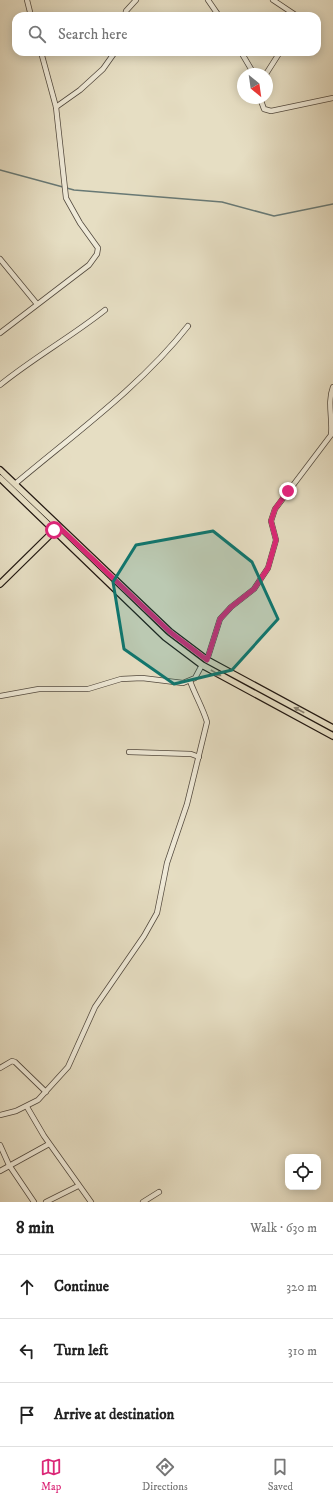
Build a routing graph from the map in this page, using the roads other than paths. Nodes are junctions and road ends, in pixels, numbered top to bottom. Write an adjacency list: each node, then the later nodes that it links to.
1 (27, 0): 5 (street)
2 (136, 0): 6 (street)
3 (208, 0): 7 (street)
4 (273, 0): 8 (street)
5 (30, 12)
6 (126, 12)
7 (216, 12)
8 (291, 12)
9 (41, 56): 17 (street)
10 (112, 56): 17 (street)
11 (243, 56): 13 (street)
12 (277, 56): 14 (street)
13 (250, 68)
14 (270, 68)
15 (333, 98): 16 (street)
16 (262, 104)
17 (56, 107): 19 (street)
18 (0, 259): 19 (street)
19 (37, 304): 22 (street)
20 (105, 310): 23 (street)
21 (188, 326): 27 (street)
22 (0, 333)
23 (0, 385)
24 (333, 387): 30 (street)
25 (0, 470): 27 (main road)
26 (0, 478): 28 (main road)
27 (15, 484): 28 (main road)
28 (56, 528): 29 (main road); 30 (main road); 31 (main road)
29 (0, 584)
30 (207, 660): 34 (main road, one-way to 30)
31 (202, 665): 32 (street); 35 (main road, one-way to 35)
32 (190, 681): 33 (street); 37 (street)
33 (0, 696)
34 (333, 728)
35 (333, 736)
36 (129, 752): 37 (street)
37 (199, 757): 39 (street)
38 (0, 1068): 39 (street)
39 (46, 1092): 40 (street)
40 (27, 1107): 41 (street); 42 (street)
41 (0, 1116)
42 (49, 1144): 44 (street); 46 (street)
43 (0, 1145): 44 (street)
44 (9, 1165): 45 (street); 48 (street)
45 (0, 1171)
46 (78, 1186): 49 (street); 50 (street)
47 (159, 1192): 51 (street)
48 (34, 1202)
49 (46, 1202)
50 (91, 1202)
51 (143, 1202)

